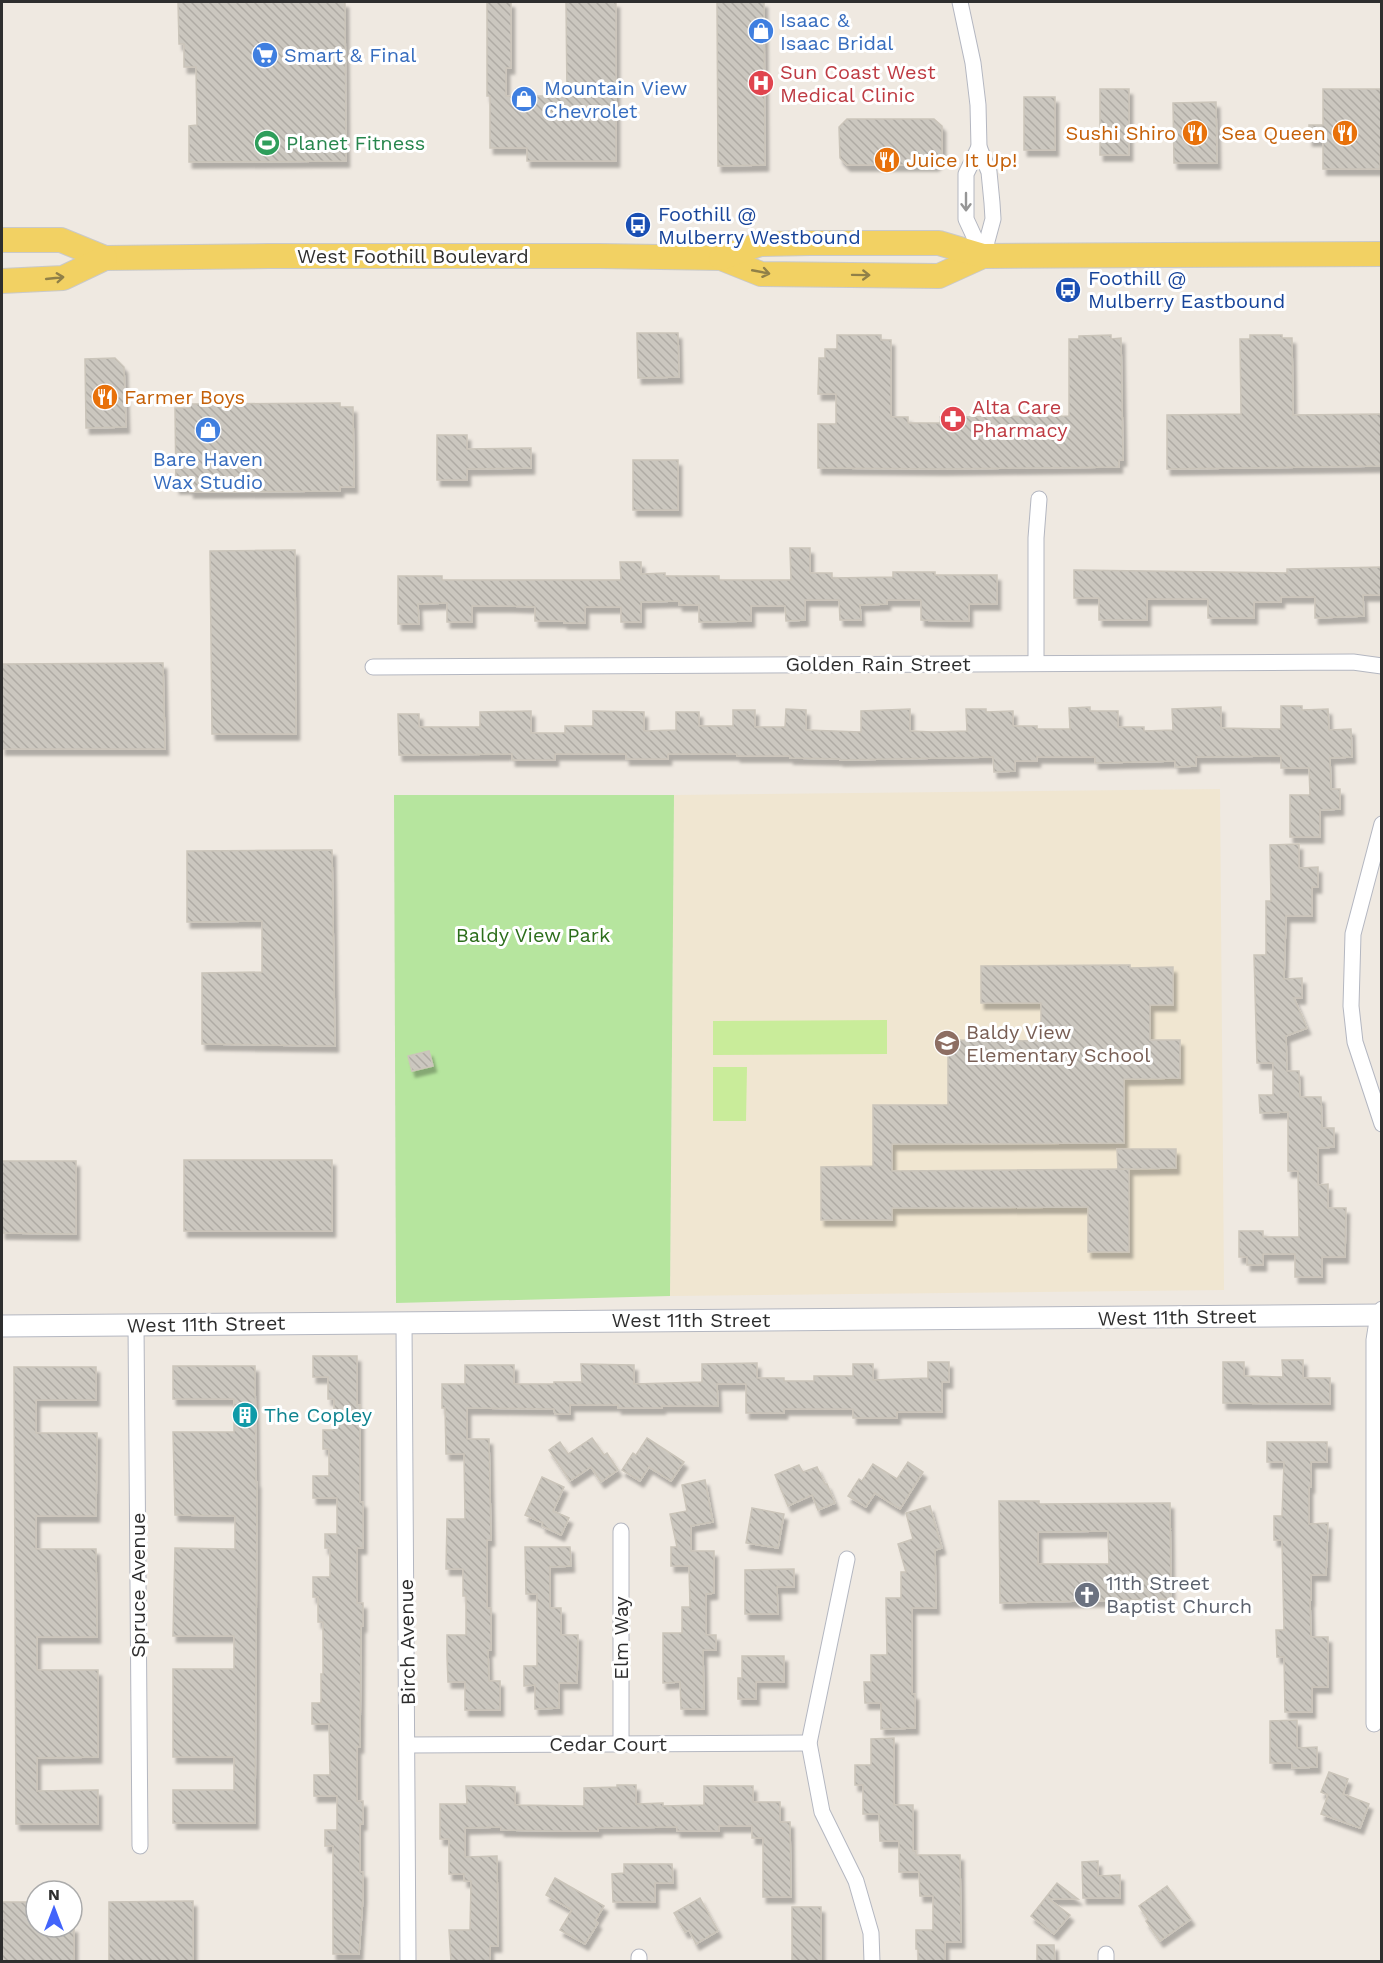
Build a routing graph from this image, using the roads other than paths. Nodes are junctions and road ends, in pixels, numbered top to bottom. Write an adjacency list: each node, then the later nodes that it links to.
1 (960, 2): 2 (street)
2 (979, 147): 5 (street); 5 (street, one-way to 5)
3 (2, 240): 6 (main road, West Foothill Boulevard)
4 (1382, 254): 5 (main road, West Foothill Boulevard)
5 (983, 256): 7 (main road, West Foothill Boulevard); 7 (main road, West Foothill Boulevard, one-way to 5)
6 (105, 258): 7 (main road, West Foothill Boulevard); 8 (main road, West Foothill Boulevard, one-way to 6)
7 (721, 258)
8 (2, 281)
9 (1039, 499): 10 (street)
10 (1036, 663): 11 (street, Golden Rain Street); 12 (street, Golden Rain Street)
11 (1382, 666)
12 (373, 667)
13 (1382, 824): 15 (street)
14 (1382, 1074): 15 (street)
15 (1366, 1078): 16 (street)
16 (1382, 1124)
17 (1380, 1313): 18 (street, West 11th Street); 23 (street)
18 (404, 1322): 19 (street, West 11th Street); 26 (street, Birch Avenue)
19 (136, 1324): 20 (street, West 11th Street); 27 (street, Spruce Avenue)
20 (2, 1326)
21 (621, 1531): 25 (street, Elm Way)
22 (847, 1559): 24 (street)
23 (1374, 1724)
24 (809, 1743): 25 (street, Cedar Court); 29 (street)
25 (621, 1744): 26 (street, Cedar Court)
26 (408, 1745): 28 (street, Birch Avenue)
27 (140, 1846)
28 (408, 1962)
29 (872, 1962)

